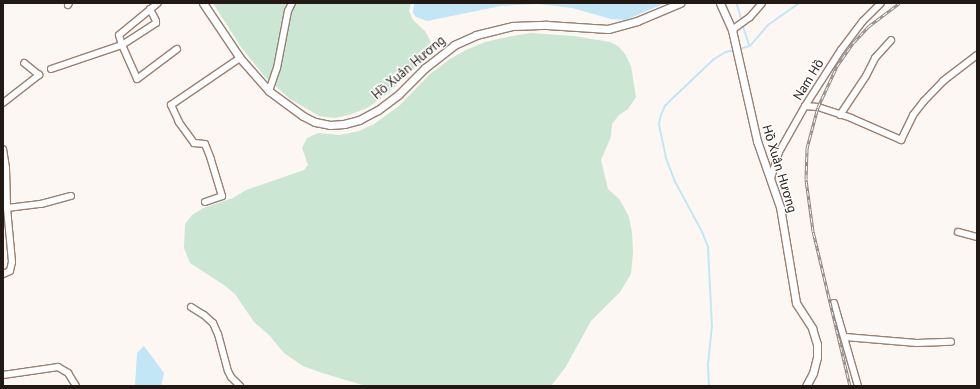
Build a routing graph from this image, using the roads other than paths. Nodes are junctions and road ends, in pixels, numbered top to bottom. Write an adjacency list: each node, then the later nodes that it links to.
1 (203, 3): 13 (main road, Hồ Xuân Hương)
2 (292, 3): 16 (street)
3 (680, 3): 16 (main road, Hồ Xuân Hương)
4 (720, 3): 8 (main road, Hồ Xuân Hương)
5 (762, 3): 8 (street)
6 (881, 3): 18 (street, Nam Hồ)
7 (154, 5): 10 (street); 10 (street)
8 (733, 32): 21 (main road, Hồ Xuân Hương)
9 (891, 40): 19 (street)
10 (122, 45): 11 (street); 15 (street)
11 (177, 49)
12 (977, 55): 19 (street)
13 (240, 58): 16 (main road, Hồ Xuân Hương); 23 (street)
14 (24, 63): 17 (street)
15 (51, 68)
16 (269, 91)
17 (3, 103)
18 (805, 106): 19 (street); 21 (street, Nam Hồ)
19 (840, 115)
20 (3, 149): 24 (street)
21 (771, 178): 35 (main road, Hồ Xuân Hương)
22 (71, 196): 24 (street)
23 (205, 202)
24 (7, 208): 27 (street)
25 (958, 232): 26 (street)
26 (977, 237)
27 (3, 274)
28 (834, 303): 30 (street)
29 (191, 307): 34 (street)
30 (845, 337): 31 (street); 36 (street)
31 (951, 342)
32 (3, 375): 33 (street)
33 (76, 386)
34 (240, 386)
35 (806, 386)
36 (858, 386)

